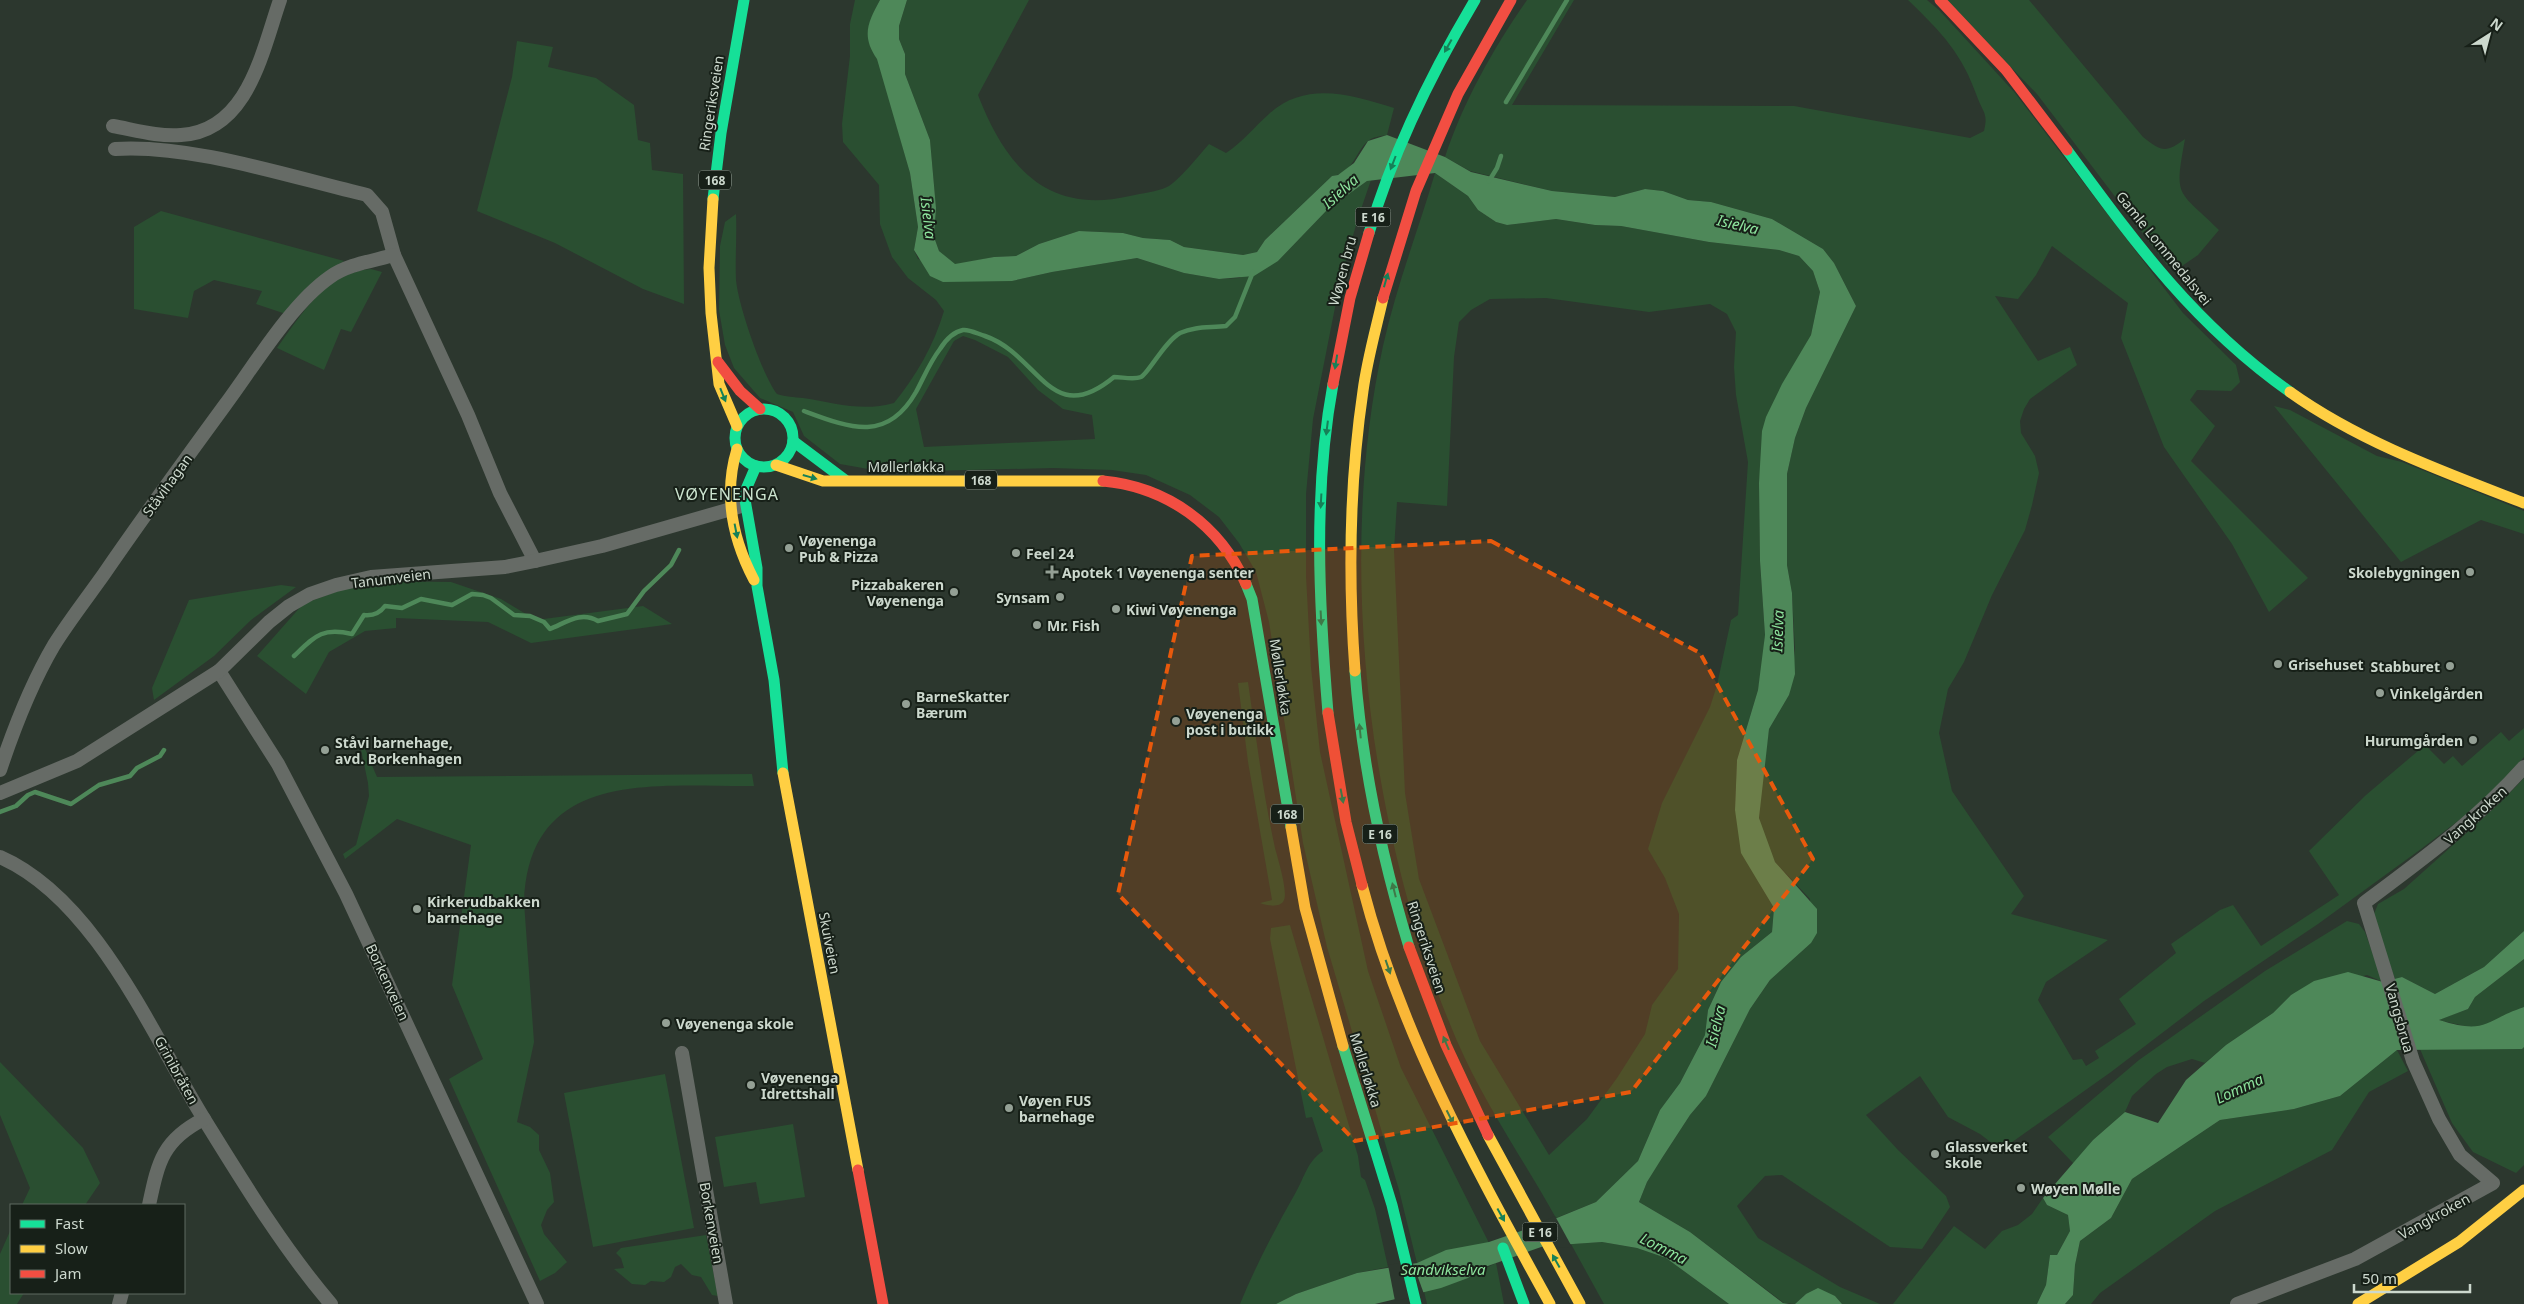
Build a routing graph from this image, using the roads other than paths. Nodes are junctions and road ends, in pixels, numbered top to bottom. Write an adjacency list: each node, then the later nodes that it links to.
1 (280, 0): 6 (street)
2 (744, 0): 9 (main road, Ringeriksveien / 168)
3 (1475, 0): 31 (main road, Wøyen bru / E 16, one-way to 31)
4 (1511, 0): 43 (main road, Ringeriksveien / E 16, one-way to 4)
5 (1940, 0): 17 (main road, Gamle Lommedalsvei)
6 (113, 126)
7 (115, 149): 8 (street)
8 (394, 255): 20 (street); 24 (street, Ståvihagan)
9 (718, 361): 10 (main road, Ringeriksveien / 168); 11 (main road, Ringeriksveien / 168, one-way to 11)
10 (760, 409): 11 (main road); 12 (main road, 168)
11 (737, 426): 13 (main road, 168)
12 (793, 441): 14 (main road); 16 (main road)
13 (737, 449): 15 (main road); 19 (main road, Skuiveien)
14 (776, 465): 15 (main road, 168); 16 (main road, Møllerløkka / 168, one-way to 16)
15 (756, 466): 18 (main road, Skuiveien)
16 (845, 480): 40 (main road, Møllerløkka / 168)
17 (2524, 503)
18 (746, 506): 19 (street, Tanumveien); 21 (main road, Skuiveien)
19 (731, 509): 20 (street, Tanumveien); 21 (main road, Skuiveien, one-way to 21)
20 (535, 561): 22 (street, Tanumveien)
21 (757, 586): 39 (main road, Skuiveien)
22 (219, 671): 25 (street, Tanumveien); 37 (street, Borkenveien)
23 (2524, 767): 27 (street, Vangkroken)
24 (0, 770)
25 (0, 792)
26 (0, 857): 30 (street, Grinibråten)
27 (2388, 976): 29 (street, Vangsbrua)
28 (682, 1053): 38 (street, Borkenveien)
29 (2413, 1061): 44 (street, Vangkroken)
30 (204, 1119): 33 (street); 36 (street, Grinibråten)
31 (1477, 1172): 34 (main road, E 16); 42 (main road, E 16, one-way to 42)
32 (2524, 1190): 45 (main road)
33 (150, 1204)
34 (1490, 1221)
35 (1498, 1237): 41 (main road, E 16)
36 (331, 1304)
37 (537, 1304)
38 (726, 1304)
39 (882, 1304)
40 (1416, 1304)
41 (1524, 1304)
42 (1550, 1304)
43 (1580, 1304)
44 (2236, 1304)
45 (2358, 1304)

